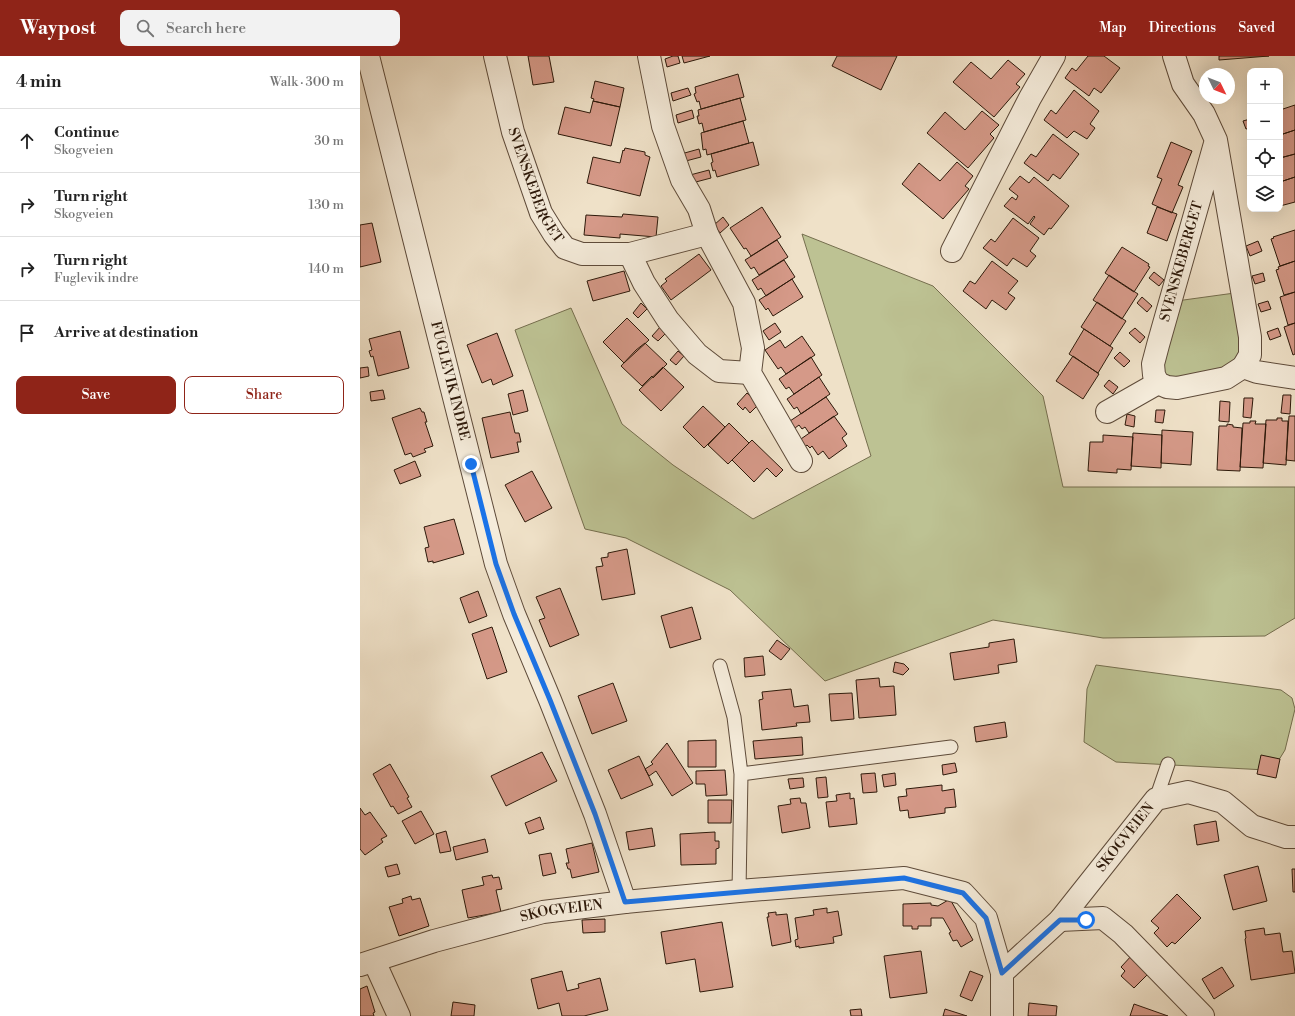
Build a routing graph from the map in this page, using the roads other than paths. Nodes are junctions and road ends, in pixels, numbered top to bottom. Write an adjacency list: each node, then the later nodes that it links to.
1 (368, 56): 23 (street, FUGLEVIK INDRE)
2 (495, 56): 9 (street, SVENSKEBERGET)
3 (649, 56): 7 (street)
4 (1054, 56): 8 (street)
5 (1174, 56): 6 (street, SVENSKEBERGET)
6 (1216, 140): 10 (street, SVENSKEBERGET); 13 (street, SVENSKEBERGET)
7 (707, 234): 9 (street, SVENSKEBERGET); 11 (street)
8 (952, 251)
9 (630, 254): 11 (street)
10 (1243, 367): 12 (street); 13 (street)
11 (750, 373): 15 (street)
12 (1295, 378)
13 (1158, 383): 14 (street)
14 (1107, 412)
15 (801, 461)
16 (720, 666): 19 (lane)
17 (951, 747): 19 (lane)
18 (1168, 764): 20 (lane)
19 (741, 774): 22 (lane)
20 (1156, 799): 21 (street, SKOGVEIEN); 24 (street, SKOGVEIEN)
21 (1295, 837)
22 (739, 891): 23 (street, SKOGVEIEN); 26 (street, SKOGVEIEN)
23 (625, 902): 25 (street, SKOGVEIEN)
24 (1060, 920): 26 (street, SKOGVEIEN); 29 (street)
25 (367, 963): 27 (street)
26 (1002, 973): 28 (street, SKOGVEIEN)
27 (399, 1016)
28 (1002, 1016)
29 (1203, 1016)

